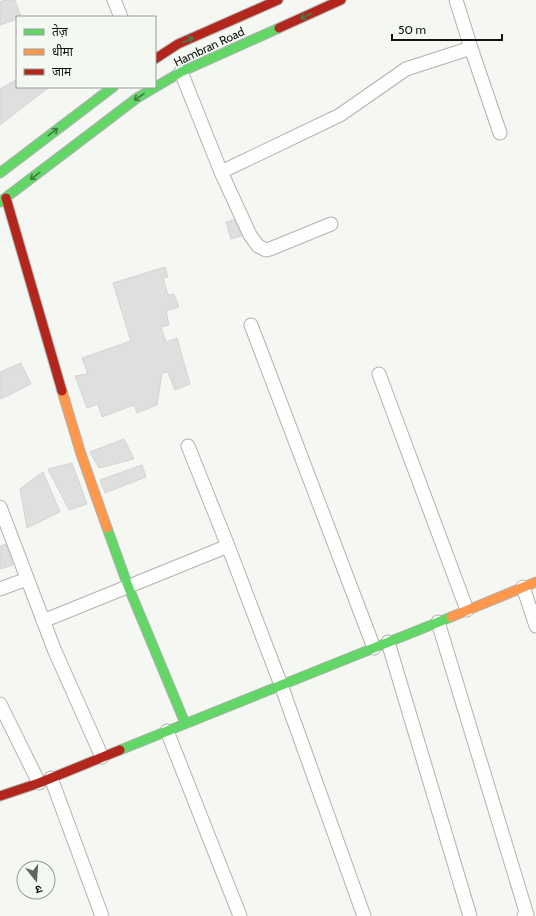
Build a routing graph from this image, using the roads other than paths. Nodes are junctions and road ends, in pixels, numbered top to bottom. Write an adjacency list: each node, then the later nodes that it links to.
1 (114, 0): 5 (street)
2 (278, 0): 7 (street, Hambran Road, one-way to 2)
3 (341, 0): 8 (street, Hambran Road, one-way to 8)
4 (456, 0): 6 (street)
5 (121, 16)
6 (471, 48): 12 (street); 13 (street)
7 (156, 58)
8 (182, 72): 9 (street, Hambran Road, one-way to 9); 13 (street)
9 (156, 87)
10 (112, 88): 14 (street, one-way to 10)
11 (154, 88): 15 (street, Hambran Road, one-way to 15)
12 (500, 133)
13 (221, 172): 16 (street)
14 (0, 173)
15 (3, 200): 24 (street)
16 (331, 224)
17 (251, 325): 32 (street)
18 (379, 374): 27 (street)
19 (188, 446): 21 (street)
20 (0, 507): 22 (street)
21 (228, 546): 24 (street); 33 (street)
22 (27, 579): 26 (street); 28 (street)
23 (536, 582): 25 (street)
24 (128, 586): 28 (street); 35 (street)
25 (523, 587): 27 (street); 30 (street)
26 (0, 589)
27 (467, 610): 29 (street)
28 (43, 621): 37 (street)
29 (438, 622): 31 (street); 40 (street)
30 (536, 626)
31 (388, 642): 32 (street); 44 (street)
32 (374, 648): 33 (street)
33 (281, 685): 35 (street); 43 (street)
34 (0, 704): 38 (street)
35 (185, 724): 36 (street)
36 (167, 731): 37 (street); 42 (street)
37 (102, 757): 38 (street)
38 (45, 781): 39 (street); 41 (street)
39 (0, 796)
40 (529, 914)
41 (102, 916)
42 (240, 916)
43 (364, 916)
44 (470, 916)

